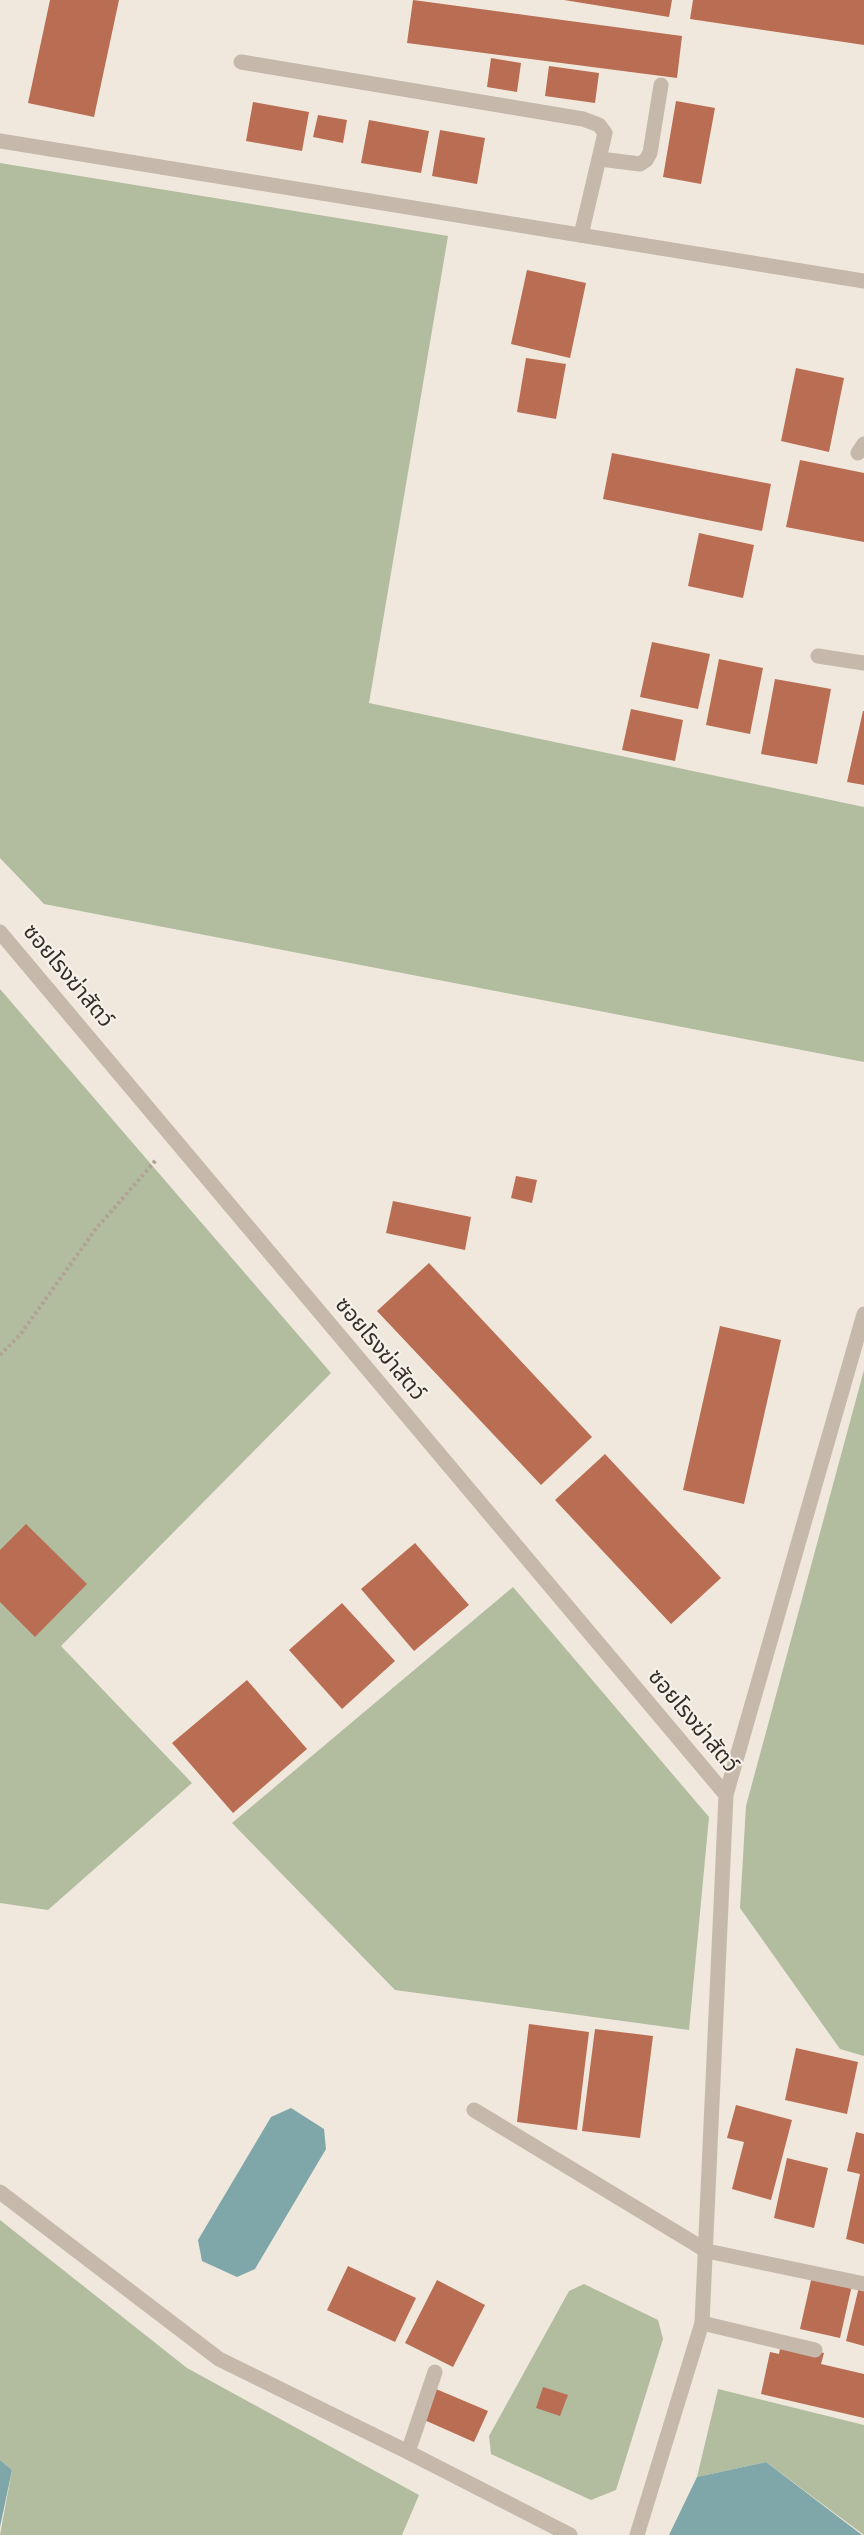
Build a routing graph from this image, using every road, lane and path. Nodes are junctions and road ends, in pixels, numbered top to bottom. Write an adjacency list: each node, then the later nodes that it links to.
1 (242, 62): 4 (street)
2 (661, 85): 4 (street)
3 (0, 141): 5 (street)
4 (600, 159): 5 (street)
5 (582, 235): 6 (street)
6 (864, 281)
7 (818, 656): 8 (street)
8 (864, 663)
9 (0, 932): 10 (street, ซอยโรงฆ่าสัตว์)
10 (174, 1139): 12 (path); 13 (street, ซอยโรงฆ่าสัตว์)
11 (864, 1314): 13 (street)
12 (0, 1355)
13 (726, 1795): 16 (street)
14 (474, 2110): 16 (street)
15 (0, 2192): 21 (street)
16 (707, 2252): 17 (street); 18 (street)
17 (864, 2284)
18 (702, 2323): 19 (street); 23 (street)
19 (815, 2350)
20 (435, 2372): 21 (street)
21 (408, 2452): 22 (street)
22 (570, 2535)
23 (638, 2535)

